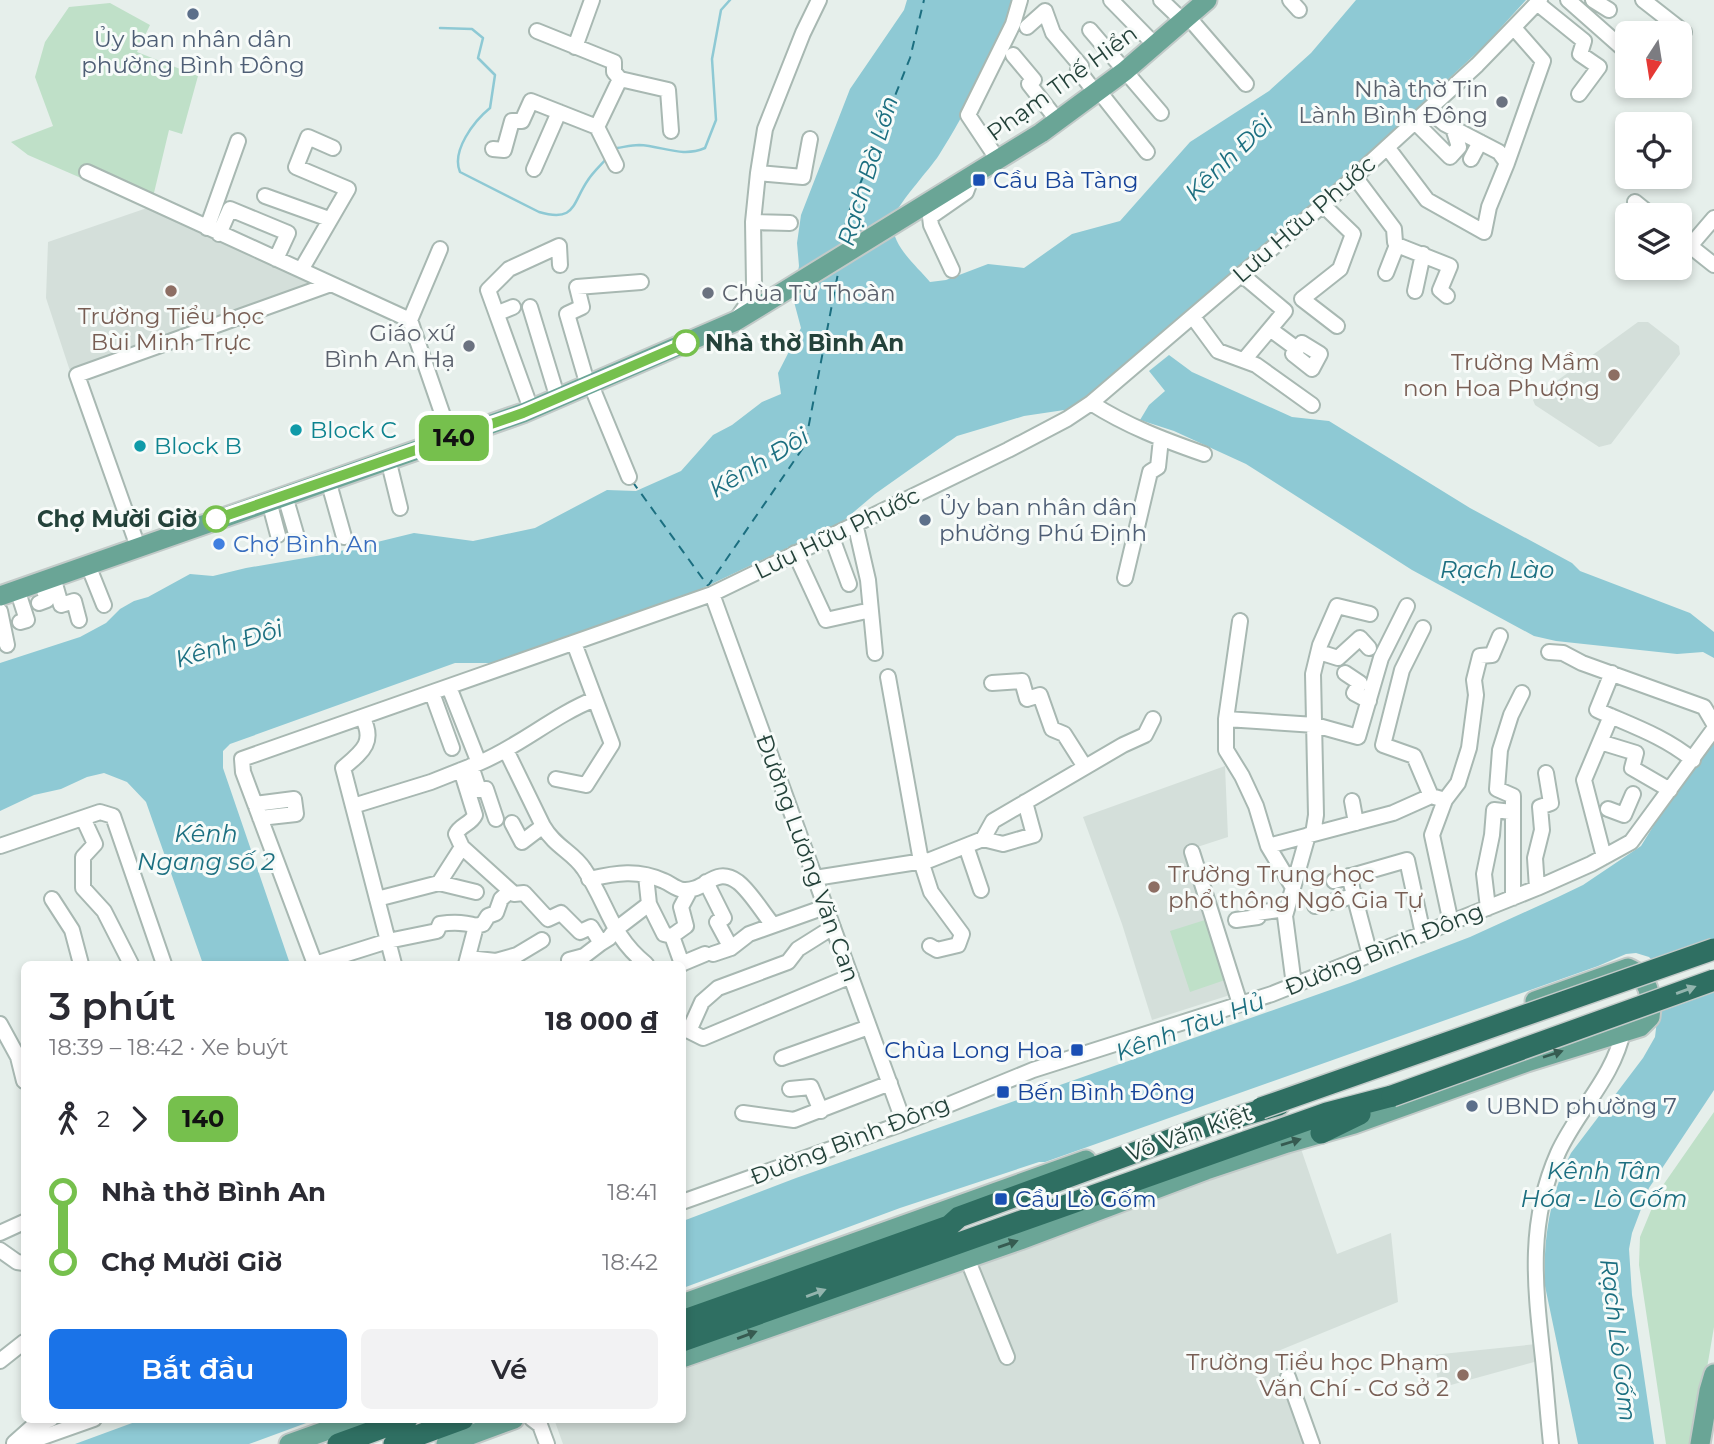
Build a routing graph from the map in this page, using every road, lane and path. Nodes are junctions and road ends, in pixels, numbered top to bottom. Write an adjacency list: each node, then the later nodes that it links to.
1 (592, 0): 20 (street)
2 (819, 0): 48 (street)
3 (1020, 0): 43 (street)
4 (1111, 0): 19 (street)
5 (1161, 0): 12 (street)
6 (1207, 0): 12 (main road, Phạm Thế Hiển)
7 (1568, 0): 18 (street)
8 (1593, 0): 11 (street)
9 (1643, 0): 13 (street)
10 (1539, 2): 15 (street, Lưu Hữu Phước); 26 (street)
11 (1609, 10)
12 (1187, 20): 19 (main road, Phạm Thế Hiển); 24 (street)
13 (1671, 21)
14 (1027, 27): 25 (street)
15 (1514, 28): 27 (street, Lưu Hữu Phước); 44 (street)
16 (1090, 30): 22 (street)
17 (537, 31): 20 (street)
18 (1615, 42)
19 (1156, 46): 22 (main road, Phạm Thế Hiển)
20 (575, 47): 23 (street)
21 (1013, 55): 30 (street)
22 (1125, 71): 25 (main road, Phạm Thế Hiển); 29 (street)
23 (620, 79): 32 (street); 34 (street)
24 (1246, 85)
25 (1097, 92): 30 (main road, Phạm Thế Hiển); 41 (street)
26 (1579, 94)
27 (1429, 110): 31 (street, Lưu Hữu Phước); 33 (street)
28 (559, 113): 32 (street); 40 (street); 46 (street)
29 (1161, 113)
30 (1058, 121): 43 (main road, Phạm Thế Hiển)
31 (1415, 122): 33 (street); 39 (street, Lưu Hữu Phước)
32 (597, 127): 45 (street)
33 (1453, 128): 37 (street)
34 (671, 131)
35 (810, 139): 48 (street)
36 (238, 141): 57 (street)
37 (1480, 142): 42 (street); 44 (street)
38 (334, 148): 54 (street)
39 (1387, 148): 44 (street); 50 (street, Lưu Hữu Phước)
40 (494, 149)
41 (1147, 152)
42 (1471, 159)
43 (998, 160): 49 (main road, Phạm Thế Hiển)
44 (1507, 163)
45 (616, 165)
46 (534, 169)
47 (87, 172): 57 (street)
48 (758, 173): 55 (street)
49 (972, 176): 67 (street); 79 (main road, Phạm Thế Hiển)
50 (1355, 177): 52 (street, Lưu Hữu Phước); 59 (street)
51 (265, 196): 54 (street)
52 (1323, 205): 69 (street, Lưu Hữu Phước); 80 (street)
53 (1714, 218): 58 (street)
54 (329, 219): 66 (street)
55 (753, 222): 56 (street); 79 (street)
56 (790, 223)
57 (213, 231): 63 (street); 63 (street)
58 (1692, 236)
59 (1397, 244): 62 (street); 68 (street)
60 (1692, 248): 65 (street)
61 (440, 249): 78 (street)
62 (1423, 254): 72 (street); 73 (street)
63 (276, 259): 66 (street)
64 (560, 265): 76 (street)
65 (1714, 265)
66 (300, 270): 71 (street)
67 (952, 270)
68 (1386, 273)
69 (1241, 274): 77 (street, Lưu Hữu Phước); 81 (street)
70 (641, 282): 84 (street)
71 (331, 284): 78 (street); 102 (street)
72 (1415, 290)
73 (1447, 296)
74 (513, 307): 76 (street)
75 (530, 307): 85 (street)
76 (498, 313): 88 (street)
77 (1192, 317): 83 (street); 86 (street, Lưu Hữu Phước)
78 (410, 320): 89 (street)
79 (736, 321): 84 (main road)
80 (1337, 326)
81 (1270, 329): 82 (street); 83 (street)
82 (1297, 349)
83 (1244, 360): 87 (street)
84 (590, 386): 85 (main road); 93 (street)
85 (558, 399): 88 (main road)
86 (1091, 403): 90 (street); 97 (street, Lưu Hữu Phước)
87 (1312, 405)
88 (530, 409): 89 (main road)
89 (451, 439): 92 (main road)
90 (1161, 439): 91 (street); 105 (street)
91 (1204, 454)
92 (388, 459): 94 (main road); 96 (street)
93 (629, 477)
94 (328, 481): 95 (main road); 100 (street)
95 (277, 498): 99 (street); 101 (street); 102 (main road)
96 (400, 509)
97 (855, 523): 98 (street, Lưu Hữu Phước); 126 (street)
98 (831, 535): 103 (street, Lưu Hữu Phước); 107 (street)
99 (278, 536)
100 (344, 537)
101 (299, 544)
102 (138, 547): 104 (main road)
103 (794, 553): 109 (street, Lưu Hữu Phước); 114 (street)
104 (88, 565): 106 (main road); 111 (street)
105 (1125, 578)
106 (47, 579): 108 (main road); 110 (street); 116 (street)
107 (849, 584)
108 (9, 592): 118 (street)
109 (712, 594): 121 (street, Lưu Hữu Phước); 176 (street, Đường Lương Văn Can)
110 (39, 603)
111 (104, 605)
112 (1407, 606): 135 (street)
113 (0, 611): 122 (street)
114 (862, 612)
115 (1370, 614): 124 (street)
116 (79, 620)
117 (1240, 621): 139 (street)
118 (20, 622)
119 (1423, 628): 144 (street)
120 (1500, 636): 153 (street)
121 (573, 643): 131 (street, Lưu Hữu Phước); 134 (street)
122 (7, 645)
123 (1369, 648): 124 (street)
124 (1319, 652): 140 (street)
125 (1549, 652): 128 (street)
126 (874, 653)
127 (1345, 673): 135 (street)
128 (1612, 673): 136 (street); 141 (street)
129 (888, 677): 173 (street)
130 (992, 683): 149 (street)
131 (449, 687): 132 (street, Lưu Hữu Phước); 148 (street)
132 (432, 693): 137 (street, Lưu Hữu Phước); 145 (street)
133 (1522, 694): 158 (street)
134 (595, 699): 146 (street); 151 (street)
135 (1369, 701): 142 (street)
136 (1611, 716): 143 (street); 147 (street)
137 (362, 717): 156 (street); 215 (street, Lưu Hữu Phước)
138 (1153, 719): 149 (street)
139 (1226, 719): 140 (street); 169 (street)
140 (1315, 725): 142 (street); 165 (street)
141 (1714, 726): 147 (street, Đường Bình Đông)
142 (1358, 737): 144 (street)
143 (1600, 742): 152 (street); 172 (street)
144 (1383, 745): 153 (street)
145 (452, 748)
146 (506, 750): 148 (street); 164 (street)
147 (1693, 760): 152 (street, Đường Bình Đông)
148 (471, 766): 156 (street); 161 (street); 170 (street)
149 (1085, 767): 155 (street)
150 (1546, 773): 182 (street)
151 (556, 779)
152 (1670, 790): 159 (street, Đường Bình Đông)
153 (1438, 798): 163 (street); 197 (street)
154 (1352, 801): 163 (street)
155 (1025, 802): 166 (street); 166 (street)
156 (353, 806): 190 (street)
157 (1608, 808): 159 (street)
158 (1512, 812): 188 (street); 194 (street)
159 (1650, 817): 172 (street, Đường Bình Đông)
160 (83, 818): 167 (street); 213 (street); 214 (street)
161 (496, 819)
162 (512, 823): 164 (street)
163 (1356, 823): 165 (street)
164 (543, 826): 177 (street)
165 (1310, 834): 169 (street); 181 (street)
166 (983, 839): 168 (street)
167 (0, 846)
168 (965, 846): 173 (street); 184 (street)
169 (1268, 846): 181 (street)
170 (463, 847): 180 (street); 186 (street)
171 (1192, 852): 226 (street)
172 (1604, 857): 182 (street, Đường Bình Đông)
173 (921, 861): 176 (street); 207 (street)
174 (646, 876): 177 (street); 183 (street); 191 (street)
175 (1349, 876): 178 (street); 187 (street); 202 (street)
176 (815, 878): 193 (street, Đường Lương Văn Can)
177 (589, 879): 201 (street)
178 (1334, 881)
179 (706, 882): 183 (street); 198 (street); 208 (street)
180 (439, 883): 185 (street); 190 (street)
181 (1292, 886): 195 (street)
182 (1537, 888): 188 (street, Đường Bình Đông)
183 (690, 890): 203 (street)
184 (981, 890)
185 (476, 892)
186 (512, 892): 199 (street); 206 (street)
187 (1354, 896): 192 (street); 210 (street)
188 (1513, 898): 194 (street, Đường Bình Đông)
189 (52, 899): 212 (street)
190 (377, 899): 205 (street)
191 (649, 904): 201 (street); 203 (street)
192 (1315, 906)
193 (825, 907): 198 (street); 200 (street, Đường Lương Văn Can)
194 (1488, 908): 197 (street, Đường Bình Đông)
195 (1286, 909): 196 (street); 225 (street)
196 (1236, 920)
197 (1451, 923): 202 (street, Đường Bình Đông)
198 (773, 925): 208 (street)
199 (476, 926): 205 (street); 218 (street)
200 (833, 927): 223 (street, Đường Lương Văn Can); 230 (street)
201 (615, 930): 206 (street); 219 (street)
202 (1423, 934): 210 (street, Đường Bình Đông)
203 (672, 936): 220 (street)
204 (542, 940): 218 (street)
205 (388, 941): 216 (street); 217 (street)
206 (601, 943): 211 (street)
207 (930, 946)
208 (731, 948): 222 (street)
209 (1714, 949): 236 (highway, bridge)
210 (1370, 955): 225 (street, Đường Bình Đông)
211 (569, 960)
212 (80, 961)
213 (129, 961)
214 (163, 961)
215 (314, 961)
216 (325, 961)
217 (393, 961)
218 (467, 961)
219 (642, 961)
220 (680, 961)
221 (1714, 961): 236 (highway, Võ Văn Kiệt)
222 (686, 962)
223 (850, 976): 228 (street, Đường Lương Văn Can); 230 (street)
224 (1714, 980): 235 (highway, Võ Văn Kiệt, one-way to 224, bridge)
225 (1294, 985): 226 (street, Đường Bình Đông)
226 (1240, 1004): 239 (street, Đường Bình Đông)
227 (0, 1024): 232 (street)
228 (869, 1027): 231 (street); 233 (street, Đường Lương Văn Can)
229 (1623, 1031): 236 (main road, Võ Văn Kiệt); 241 (main road, Võ Văn Kiệt, one-way to 229); 277 (street)
230 (686, 1033)
231 (782, 1058)
232 (21, 1069)
233 (890, 1083): 237 (street); 239 (street, Đường Lương Văn Can)
234 (790, 1089): 237 (street)
235 (1392, 1096): 241 (highway); 252 (highway, Võ Văn Kiệt, one-way to 235)
236 (1261, 1108): 240 (highway, Võ Văn Kiệt)
237 (821, 1111): 238 (street)
238 (743, 1113)
239 (904, 1123): 242 (street, Đường Bình Đông)
240 (1210, 1125): 243 (highway, Võ Văn Kiệt); 249 (main road, Võ Văn Kiệt)
241 (1321, 1133): 247 (main road, Võ Văn Kiệt, one-way to 241)
242 (686, 1201)
243 (959, 1217): 250 (main road, Võ Văn Kiệt); 251 (highway, Võ Văn Kiệt)
244 (21, 1223): 245 (street)
245 (0, 1233)
246 (0, 1250): 248 (street)
247 (967, 1258): 254 (main road, Võ Văn Kiệt, one-way to 247); 255 (street)
248 (21, 1263)
249 (686, 1303)
250 (686, 1311)
251 (686, 1320)
252 (686, 1340)
253 (21, 1344): 256 (street)
254 (686, 1357)
255 (1007, 1357)
256 (0, 1361)
257 (1714, 1374): 278 (main road)
258 (1288, 1377): 276 (street)
259 (1714, 1413): 279 (main road)
260 (42, 1423): 269 (street)
261 (82, 1423): 268 (street)
262 (348, 1423): 270 (main road)
263 (372, 1423): 271 (main road)
264 (396, 1423): 272 (highway)
265 (452, 1423): 273 (highway)
266 (503, 1423): 274 (main road)
267 (539, 1423): 275 (street)
268 (26, 1443)
269 (13, 1444)
270 (289, 1444)
271 (314, 1444)
272 (338, 1444)
273 (394, 1444)
274 (446, 1444)
275 (547, 1444)
276 (1312, 1444)
277 (1551, 1444)
278 (1700, 1444)
279 (1709, 1444)

